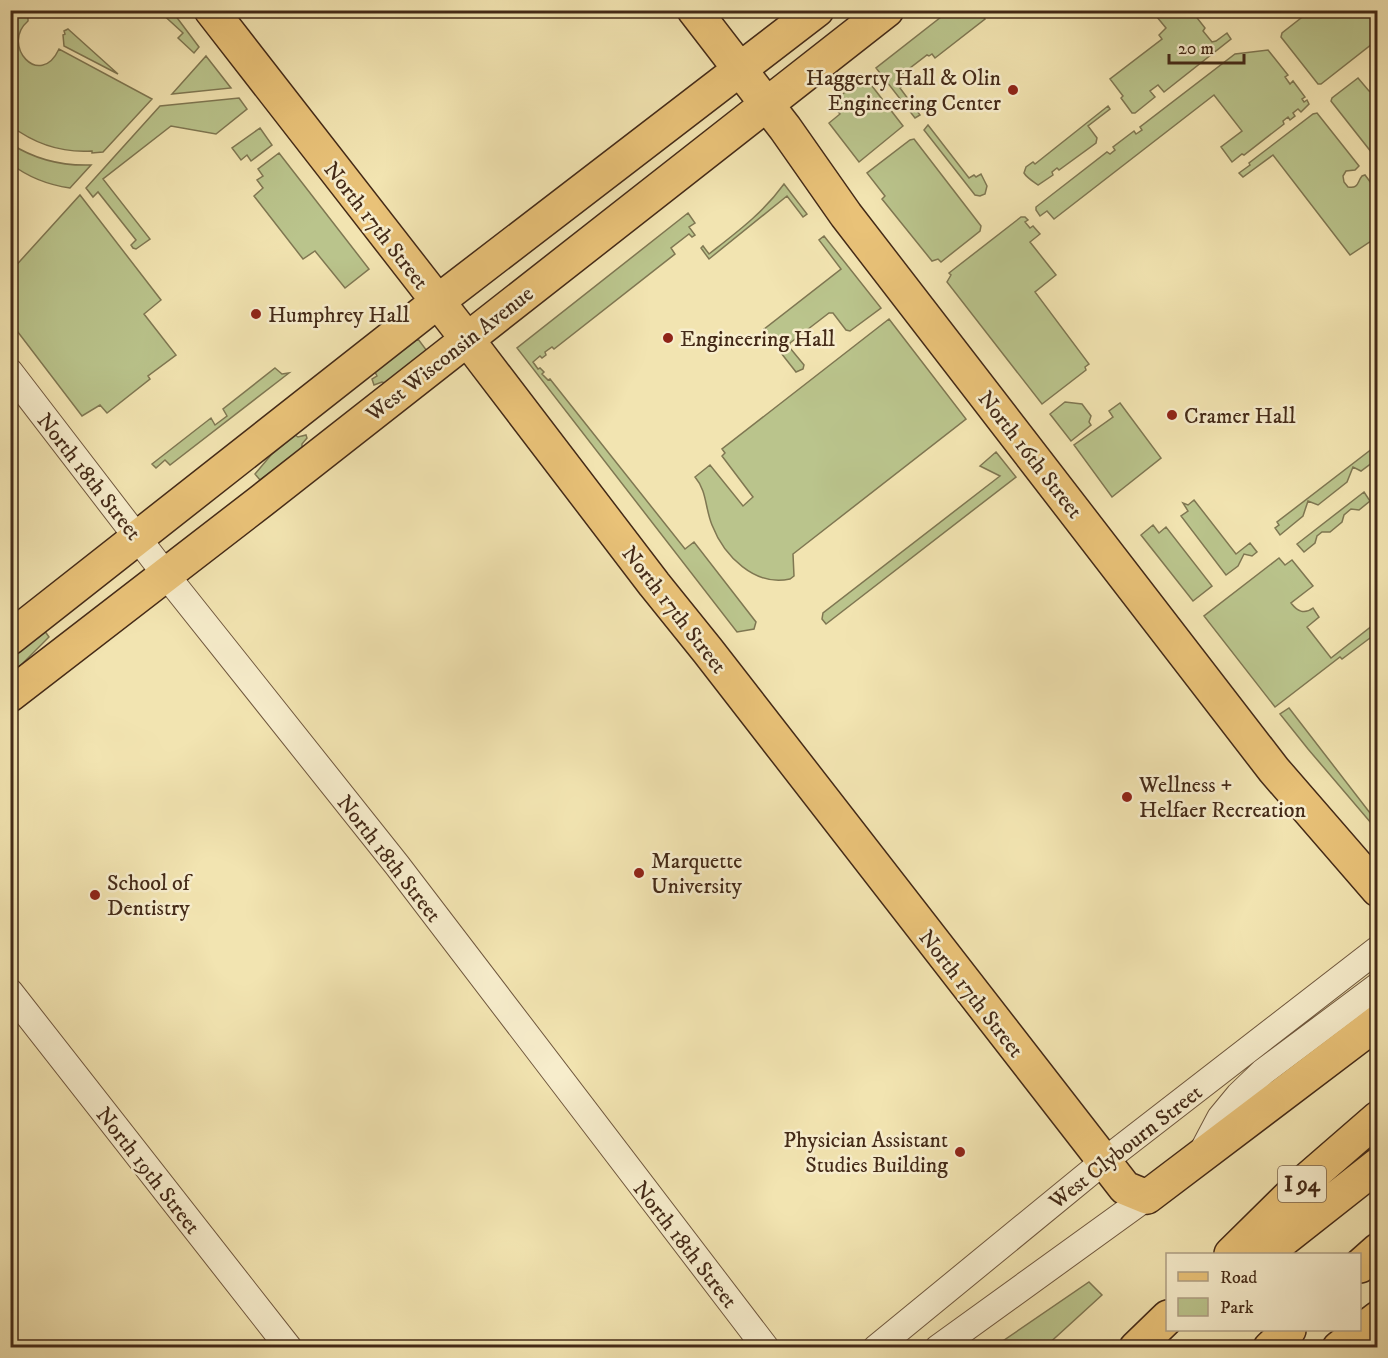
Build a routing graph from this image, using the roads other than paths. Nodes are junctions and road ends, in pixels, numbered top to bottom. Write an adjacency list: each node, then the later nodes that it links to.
1 (211, 10): 7 (main road, North 17th Street)
2 (694, 10): 5 (main road, North 16th Street)
3 (817, 10): 5 (main road)
4 (887, 10): 6 (main road, West Wisconsin Avenue)
5 (739, 69): 6 (main road, North 16th Street); 7 (main road)
6 (766, 104): 8 (main road, West Wisconsin Avenue); 14 (main road, North 16th Street)
7 (437, 302): 8 (main road, North 17th Street); 10 (main road)
8 (467, 339): 11 (main road, West Wisconsin Avenue); 21 (main road, North 17th Street)
9 (10, 372): 10 (street, North 18th Street)
10 (137, 538): 11 (street, North 18th Street); 12 (main road)
11 (166, 575): 13 (main road, West Wisconsin Avenue); 35 (street, North 18th Street)
12 (10, 638)
13 (10, 695)
14 (1377, 890)
15 (1377, 949): 21 (street, West Clybourn Street)
16 (1377, 986): 20 (street)
17 (10, 992): 34 (street, North 19th Street)
18 (1377, 1022): 20 (main road)
19 (1377, 1118): 25 (main road, I 94)
20 (1198, 1157): 23 (main road)
21 (1103, 1162): 23 (main road, North 17th Street); 36 (street, West Clybourn Street)
22 (1377, 1165): 26 (main road)
23 (1147, 1197): 37 (street)
24 (1377, 1250): 27 (main road)
25 (1232, 1253)
26 (1266, 1253)
27 (1361, 1264)
28 (1166, 1318): 38 (main road)
29 (1377, 1318): 30 (main road)
30 (1361, 1330)
31 (1169, 1331): 39 (main road)
32 (1287, 1331): 40 (main road)
33 (1360, 1331): 41 (main road)
34 (289, 1347)
35 (766, 1347)
36 (876, 1347)
37 (938, 1347)
38 (1136, 1347)
39 (1149, 1347)
40 (1270, 1347)
41 (1339, 1347)

